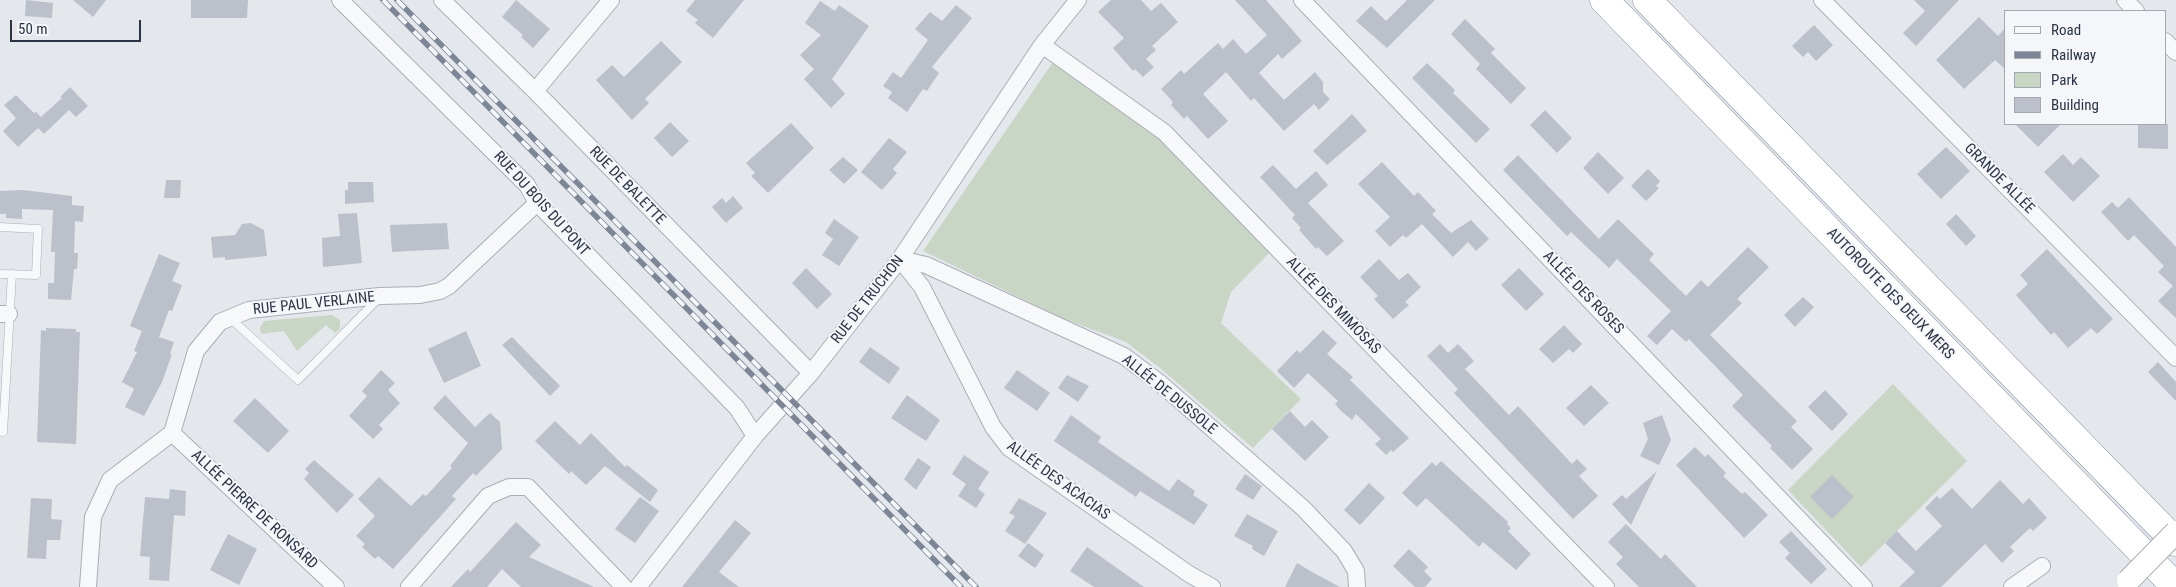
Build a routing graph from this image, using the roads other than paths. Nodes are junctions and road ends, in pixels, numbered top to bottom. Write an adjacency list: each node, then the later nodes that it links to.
1 (340, 0): 15 (street, RUE DU BOIS DU PONT)
2 (442, 0): 14 (street, RUE DE BALETTE)
3 (611, 0): 14 (street)
4 (1078, 0): 12 (street, RUE DE TRUCHON)
5 (1302, 0): 40 (street, ALLÉE DES ROSES)
6 (1604, 0): 42 (highway, AUTOROUTE DES DEUX MERS)
7 (1647, 0): 29 (highway, AUTOROUTE DES DEUX MERS)
8 (1822, 0): 23 (street, GRANDE ALLÉE)
9 (2125, 0): 10 (street)
10 (2135, 10)
11 (2166, 42): 13 (street)
12 (1042, 45): 17 (street, RUE DE TRUCHON); 39 (street, ALLÉE DES MIMOSAS)
13 (2176, 52)
14 (535, 91): 24 (street, RUE DE BALETTE)
15 (537, 203): 20 (street, RUE PAUL VERLAINE); 27 (street, RUE DU BOIS DU PONT)
16 (0, 227): 19 (lane)
17 (900, 259): 24 (street, RUE DE TRUCHON); 37 (street, ALLÉE DES ACACIAS); 38 (street, ALLÉE DE DUSSOLE)
18 (0, 274): 19 (lane)
19 (12, 274): 21 (lane)
20 (380, 296): 22 (street, RUE PAUL VERLAINE); 22 (lane)
21 (4, 314): 25 (lane)
22 (230, 318): 26 (street, RUE PAUL VERLAINE)
23 (2176, 358)
24 (811, 373): 27 (street, RUE DE TRUCHON)
25 (3, 432)
26 (172, 432): 32 (street); 33 (street, ALLÉE PIERRE DE RONSARD)
27 (755, 436): 36 (street, RUE DE TRUCHON)
28 (2176, 532): 31 (street, bridge)
29 (2176, 542)
30 (2042, 566): 41 (street)
31 (2128, 581)
32 (88, 587)
33 (336, 587)
34 (409, 587): 35 (street)
35 (624, 587)
36 (638, 587)
37 (1212, 587)
38 (1357, 587)
39 (1606, 587)
40 (1864, 587)
41 (2012, 587)
42 (2176, 587)

